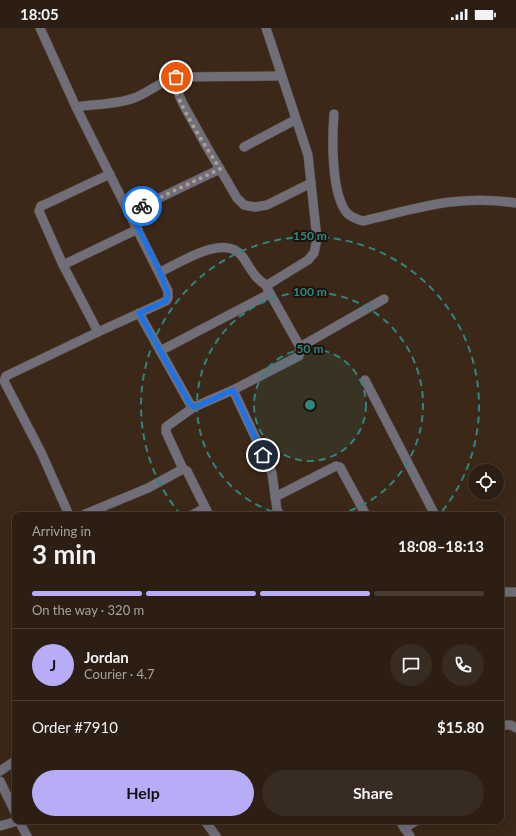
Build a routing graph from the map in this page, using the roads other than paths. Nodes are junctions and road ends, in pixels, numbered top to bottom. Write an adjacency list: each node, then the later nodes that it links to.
1 (40, 28): 5 (street)
2 (266, 28): 3 (street)
3 (280, 76): 4 (street); 7 (street)
4 (172, 79): 5 (street); 9 (street)
5 (76, 107): 10 (street)
6 (334, 114): 12 (street)
7 (296, 120): 8 (street); 11 (street)
8 (244, 147)
9 (220, 169): 11 (street); 13 (street)
10 (110, 174): 13 (street); 15 (street)
11 (311, 183): 17 (street)
12 (516, 203)
13 (130, 212): 14 (street)
14 (138, 229): 15 (street); 16 (street)
15 (63, 265): 20 (street)
16 (160, 272): 17 (street); 19 (street)
17 (268, 290): 21 (street); 22 (street)
18 (384, 299): 21 (street)
19 (139, 313): 20 (street); 22 (street)
20 (98, 332): 28 (street)
21 (300, 347): 24 (street)
22 (160, 351): 25 (street)
23 (365, 380): 33 (street)
24 (233, 390): 25 (street); 27 (street)
25 (194, 407): 26 (street)
26 (183, 469): 29 (street); 30 (street)
27 (276, 497): 31 (street); 32 (street)
28 (68, 512)
29 (89, 512)
30 (207, 512)
31 (279, 512)
32 (364, 512)
33 (433, 512)
34 (504, 592): 35 (street)
35 (516, 592)
36 (504, 725): 37 (street)
37 (516, 728)
38 (12, 764): 39 (street)
39 (0, 771)
40 (0, 782): 41 (street)
41 (12, 806)
42 (12, 823): 46 (street)
43 (21, 824): 47 (street)
44 (207, 824): 48 (street)
45 (402, 824): 49 (street)
46 (0, 826)
47 (27, 836)
48 (216, 836)
49 (410, 836)

